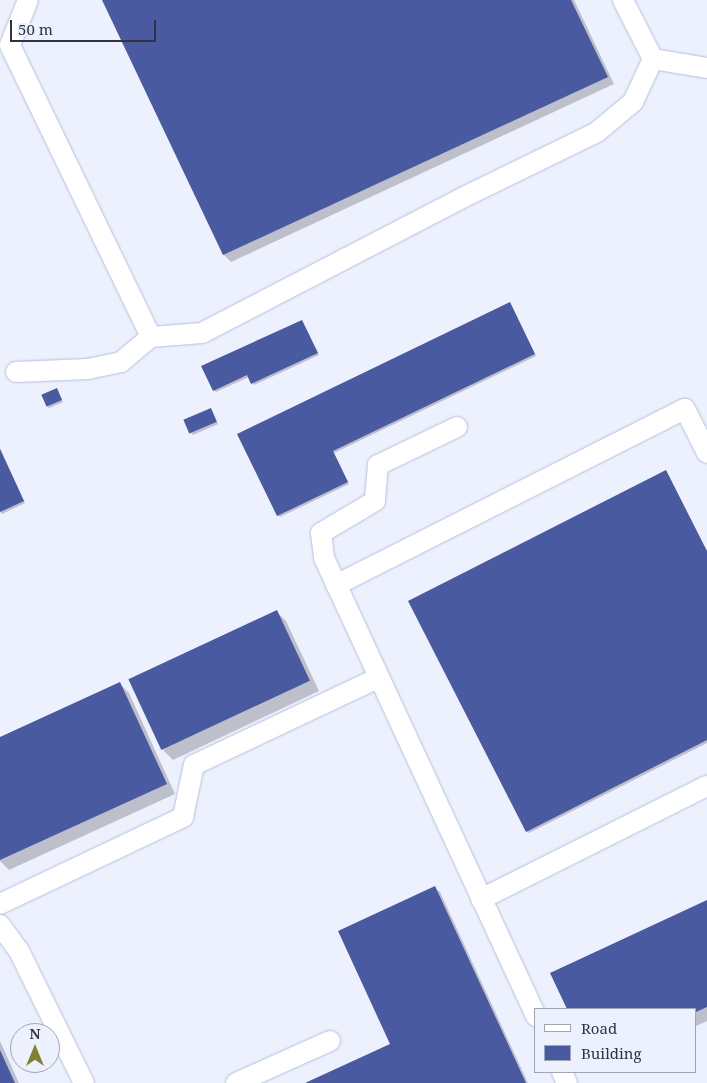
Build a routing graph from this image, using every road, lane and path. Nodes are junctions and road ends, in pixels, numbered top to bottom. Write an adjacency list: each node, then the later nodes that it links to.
1 (28, 0): 5 (lane)
2 (623, 0): 3 (lane)
3 (653, 59): 4 (lane); 5 (lane)
4 (707, 68)
5 (151, 337): 6 (lane)
6 (16, 372)
7 (457, 427): 9 (lane)
8 (707, 453): 9 (lane)
9 (336, 585): 10 (lane)
10 (378, 678): 12 (lane); 13 (lane)
11 (707, 786): 12 (lane)
12 (481, 899): 15 (lane)
13 (0, 904)
14 (0, 925): 17 (lane)
15 (534, 1012)
16 (330, 1041): 18 (lane)
17 (84, 1083)
18 (236, 1083)

